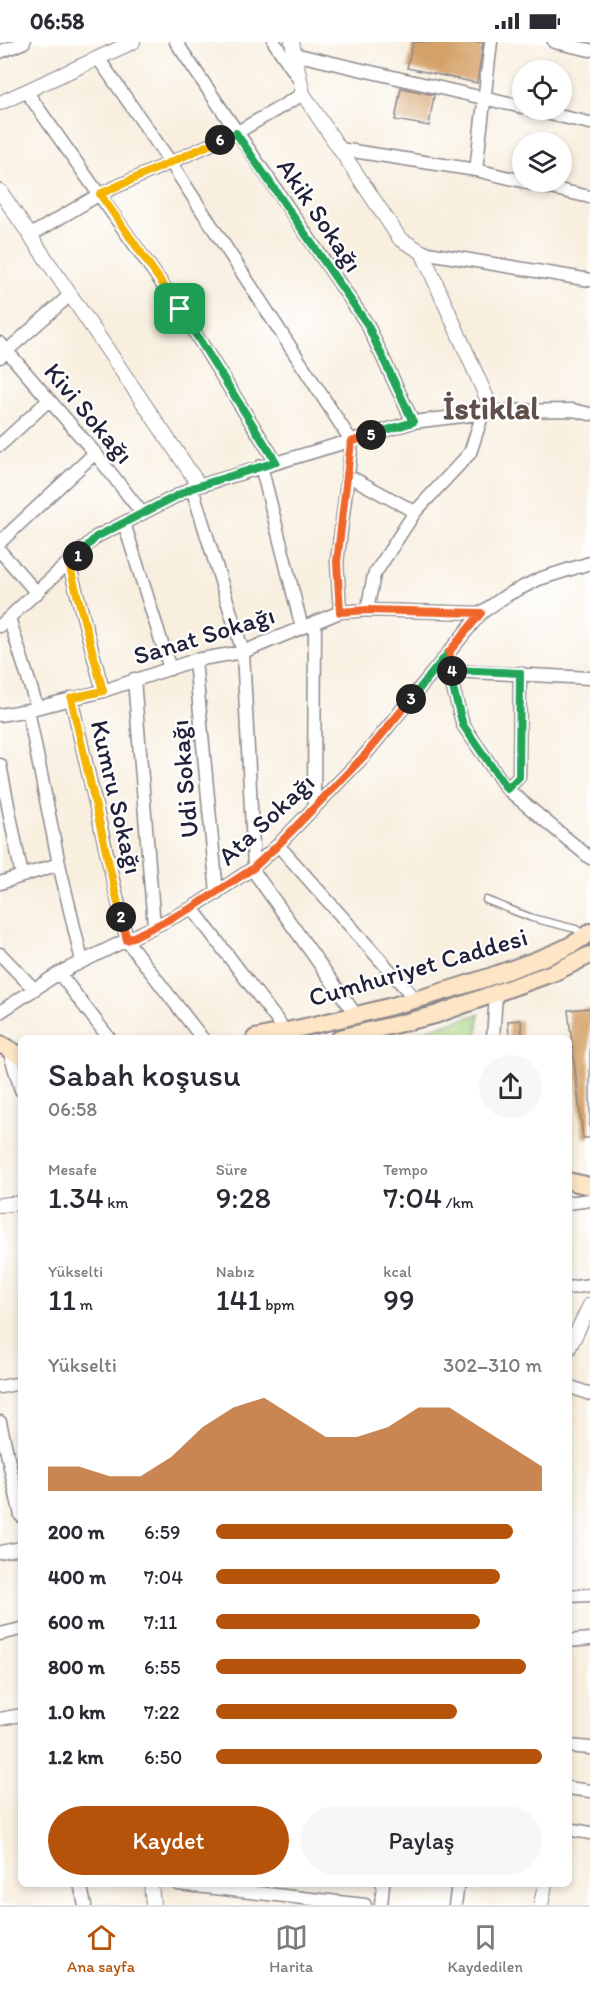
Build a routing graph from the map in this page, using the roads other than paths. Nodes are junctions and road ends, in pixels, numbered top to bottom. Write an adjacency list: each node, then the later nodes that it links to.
1 (24, 42): 9 (street)
2 (133, 42): 10 (street)
3 (176, 42): 19 (street, Akik Sokağı)
4 (274, 42): 11 (street)
5 (491, 42): 14 (street)
6 (554, 42): 8 (street)
7 (293, 48): 11 (street); 14 (street)
8 (590, 50)
9 (0, 52)
10 (98, 58): 12 (street); 21 (street)
11 (300, 80): 13 (street)
12 (26, 91): 15 (street); 26 (street)
13 (303, 94): 19 (street); 20 (street)
14 (485, 99): 16 (street); 22 (street)
15 (0, 103)
16 (512, 105)
17 (572, 119): 18 (street)
18 (590, 123)
19 (236, 133): 21 (street); 36 (street, Akik Sokağı)
20 (340, 149): 22 (street); 29 (street)
21 (171, 163): 26 (street); 37 (street)
22 (476, 170): 23 (street)
23 (512, 178)
24 (0, 191): 28 (street)
25 (569, 192): 27 (street)
26 (100, 194): 28 (street); 40 (street)
27 (590, 197)
28 (29, 236): 31 (street)
29 (422, 252): 30 (street); 34 (street)
30 (590, 280)
31 (70, 295): 32 (street); 43 (street)
32 (2, 350): 33 (street, Kivi Sokağı)
33 (49, 400): 38 (street); 39 (street, Kivi Sokağı)
34 (488, 412): 35 (street); 36 (street); 45 (street)
35 (590, 414)
36 (413, 422): 37 (street)
37 (351, 442): 40 (street); 42 (street)
38 (0, 445)
39 (95, 453): 44 (street, Kivi Sokağı); 47 (street)
40 (276, 462): 41 (street)
41 (261, 466): 43 (street); 57 (street)
42 (349, 476): 45 (street); 53 (street)
43 (196, 486): 44 (street); 58 (street)
44 (142, 513): 46 (street)
45 (415, 513): 52 (street)
46 (124, 523): 50 (street); 61 (street)
47 (0, 542)
48 (0, 551): 51 (street)
49 (590, 563): 54 (street)
50 (69, 564): 51 (street); 66 (street)
51 (37, 593): 55 (street)
52 (367, 610): 53 (street, Sanat Sokağı); 54 (street, Sanat Sokağı)
53 (340, 612): 56 (street, Sanat Sokağı)
54 (481, 613): 59 (street, Ata Sokağı)
55 (5, 622): 68 (street)
56 (315, 622): 57 (street, Sanat Sokağı); 72 (street)
57 (302, 628): 58 (street, Sanat Sokağı)
58 (243, 652): 60 (street, Sanat Sokağı); 76 (street)
59 (449, 652): 62 (street); 72 (street, Ata Sokağı)
60 (195, 660): 61 (street, Sanat Sokağı); 79 (street, Udi Sokağı)
61 (170, 669): 65 (street, Sanat Sokağı)
62 (452, 670): 63 (street); 71 (street)
63 (520, 673): 64 (street); 71 (street)
64 (590, 678)
65 (134, 679): 66 (street, Sanat Sokağı); 82 (street)
66 (103, 691): 67 (street, Sanat Sokağı)
67 (71, 698): 68 (street, Sanat Sokağı); 84 (street, Kumru Sokağı)
68 (32, 708): 69 (street, Sanat Sokağı); 75 (street)
69 (0, 715)
70 (0, 765): 77 (street)
71 (507, 789): 74 (street)
72 (314, 806): 73 (street, Ata Sokağı)
73 (278, 845): 76 (street, Ata Sokağı); 91 (street)
74 (590, 858)
75 (59, 864): 77 (street); 87 (street)
76 (253, 868): 79 (street, Ata Sokağı); 93 (street)
77 (22, 876): 78 (street)
78 (0, 883)
79 (217, 893): 81 (street, Ata Sokağı)
80 (486, 900): 83 (lane)
81 (192, 908): 82 (street, Ata Sokağı); 94 (street)
82 (154, 926): 84 (street, Ata Sokağı)
83 (588, 934): 91 (main road, Cumhuriyet Caddesi)
84 (127, 940): 87 (street, Ata Sokağı); 96 (street)
85 (0, 954): 89 (street)
86 (590, 955): 90 (main road, Cumhuriyet Caddesi)
87 (82, 961): 88 (street, Ata Sokağı)
88 (59, 973): 89 (street, Ata Sokağı); 95 (street)
89 (34, 989): 92 (street, Ata Sokağı)
90 (496, 994): 98 (main road, Cumhuriyet Caddesi); 99 (street)
91 (416, 1000): 93 (main road, Cumhuriyet Caddesi)
92 (0, 1012)
93 (356, 1015): 94 (main road, Cumhuriyet Caddesi)
94 (286, 1032): 97 (main road, Cumhuriyet Caddesi)
95 (107, 1035)
96 (200, 1035)
97 (270, 1035)
98 (352, 1035)
99 (493, 1035)
100 (8, 1050): 101 (street)
101 (18, 1081)
102 (572, 1182): 103 (main road)
103 (590, 1186)
104 (590, 1200): 105 (street)
105 (572, 1202)
106 (18, 1203): 107 (street)
107 (0, 1205)
108 (590, 1285): 109 (street)
109 (572, 1287)
110 (589, 1309): 111 (street)
111 (572, 1342)
112 (18, 1384): 113 (street)
113 (0, 1387)
114 (572, 1387): 115 (street)
115 (590, 1394)
116 (0, 1422): 117 (street)
117 (5, 1469): 118 (street)
118 (18, 1507)
119 (18, 1549): 120 (street)
120 (0, 1552)
121 (590, 1595): 122 (street)
122 (572, 1596)
123 (18, 1630): 124 (street)
124 (0, 1634)
125 (590, 1639): 126 (street)
126 (572, 1641)
127 (18, 1716): 128 (street)
128 (0, 1719)
129 (572, 1746): 130 (street)
130 (590, 1748)
131 (572, 1789): 132 (street)
132 (590, 1791)
133 (572, 1830): 134 (street)
134 (590, 1833)
135 (82, 1887): 143 (street)
136 (151, 1887): 144 (street)
137 (214, 1887): 142 (street)
138 (382, 1887): 147 (street)
139 (458, 1887): 148 (street)
140 (544, 1887): 149 (street)
141 (268, 1889): 142 (street); 146 (street)
142 (244, 1891): 145 (street)
143 (85, 1905)
144 (153, 1905)
145 (243, 1905)
146 (365, 1905)
147 (381, 1905)
148 (455, 1905)
149 (541, 1905)

